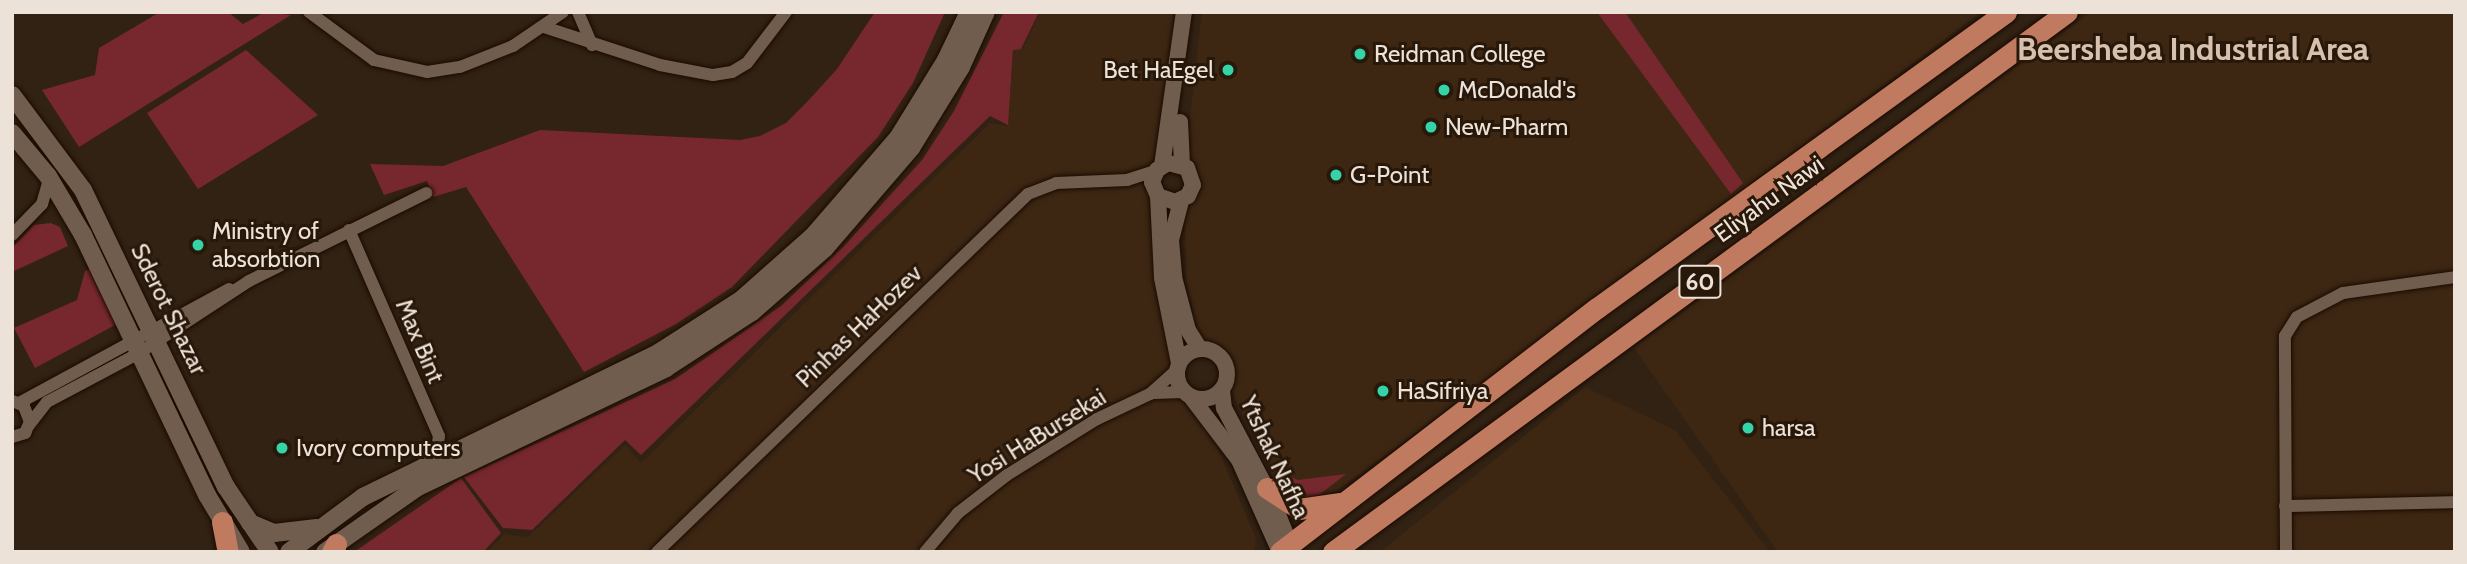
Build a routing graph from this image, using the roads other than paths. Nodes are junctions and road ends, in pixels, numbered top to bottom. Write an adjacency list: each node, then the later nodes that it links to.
1 (309, 12): 11 (street)
2 (563, 12): 11 (street)
3 (578, 12): 12 (street)
4 (786, 12): 12 (street)
5 (969, 12): 37 (main road)
6 (986, 12): 45 (main road)
7 (1184, 12): 16 (street)
8 (1193, 12): 15 (street)
9 (2006, 12): 39 (highway, Eliyahu Nawi / 60)
10 (2067, 12): 53 (highway, Eliyahu Nawi / 60)
11 (544, 27): 12 (street)
12 (592, 45)
13 (12, 94): 27 (main road, Sderot Shazar)
14 (12, 133): 17 (main road, Sderot Shazar)
15 (1182, 165): 16 (street); 21 (street)
16 (1159, 168): 18 (street, Pinhas HaHozev); 20 (street)
17 (48, 176): 22 (street); 23 (main road, Sderot Shazar)
18 (1115, 181): 20 (street, Pinhas HaHozev); 51 (street, Pinhas HaHozev)
19 (426, 193): 24 (street)
20 (1156, 193): 21 (street); 30 (street)
21 (1181, 201): 29 (street)
22 (42, 204): 23 (street); 25 (street)
23 (69, 208): 28 (main road, Sderot Shazar)
24 (349, 230): 27 (street); 37 (street, Max Bint)
25 (12, 235)
26 (2455, 277): 41 (street)
27 (156, 334): 28 (street); 42 (main road, Sderot Shazar)
28 (136, 346): 34 (street); 35 (street); 43 (main road, Sderot Shazar)
29 (1200, 349): 30 (street); 31 (street)
30 (1178, 367): 32 (street, Yosi HaBursekai); 33 (street)
31 (1222, 390): 33 (street); 38 (street, Ytshak Nafha)
32 (1150, 394): 33 (street, Yosi HaBursekai); 52 (street, Yosi HaBursekai)
33 (1188, 394): 46 (street, Ytshak Nafha)
34 (16, 402): 35 (street)
35 (29, 425): 36 (street)
36 (12, 437)
37 (422, 466): 44 (main road)
38 (1267, 488): 39 (highway); 46 (street, Ytshak Nafha)
39 (1348, 500): 46 (highway, Eliyahu Nawi / 60)
40 (2455, 502): 41 (street)
41 (2285, 506): 54 (street)
42 (246, 521): 44 (main road); 49 (main road, Sderot Shazar)
43 (222, 522): 47 (highway); 48 (main road, Sderot Shazar)
44 (320, 527): 50 (main road)
45 (331, 549)
46 (1286, 549)
47 (228, 552)
48 (241, 552)
49 (270, 552)
50 (289, 552)
51 (657, 552)
52 (925, 552)
53 (1333, 552)
54 (2286, 552)

